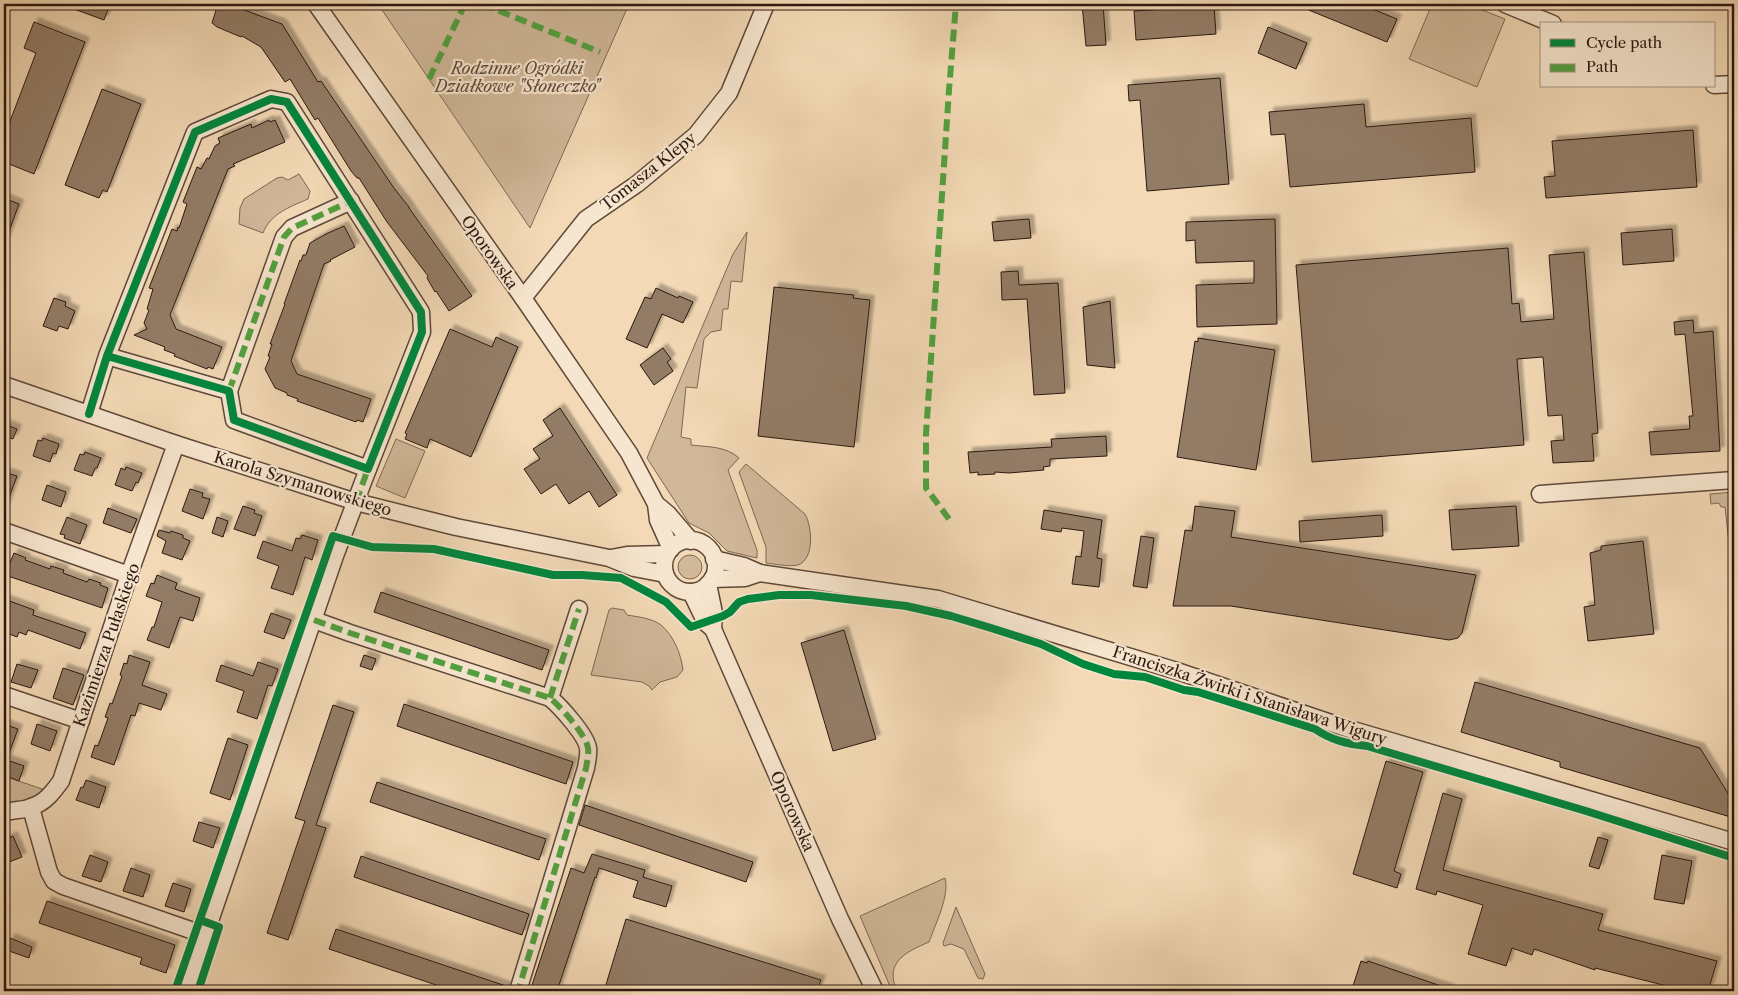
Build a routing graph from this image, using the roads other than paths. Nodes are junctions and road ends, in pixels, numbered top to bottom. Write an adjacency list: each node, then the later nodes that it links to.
1 (316, 4): 8 (street, Oporowska)
2 (766, 4): 8 (street, Tomasza Klepy)
3 (1505, 4): 4 (street)
4 (1548, 22)
5 (1734, 84): 6 (street)
6 (1716, 85)
7 (351, 201): 9 (street); 11 (street); 14 (street)
8 (523, 298): 18 (street, Oporowska)
9 (107, 356): 11 (street); 12 (street)
10 (4, 385): 12 (street, Karola Szymanowskiego)
11 (228, 391): 14 (street)
12 (89, 414): 13 (street, Karola Szymanowskiego)
13 (176, 444): 17 (street, Karola Szymanowskiego); 26 (street, Kazimierza Pułaskiego)
14 (368, 469): 17 (street)
15 (1734, 480): 16 (street)
16 (1540, 494)
17 (356, 502): 22 (street, Karola Szymanowskiego); 30 (street)
18 (656, 504): 20 (street, Oporowska); 21 (street, Oporowska)
19 (4, 531): 26 (street)
20 (691, 541): 21 (street); 23 (street)
21 (669, 551): 22 (street, Karola Szymanowskiego); 25 (street)
22 (609, 558): 25 (street, Karola Szymanowskiego)
23 (714, 559): 24 (street, Franciszka Żwirki i Stanisława Wigury); 27 (street)
24 (760, 573): 27 (street, Franciszka Żwirki i Stanisława Wigury); 37 (street, Franciszka Żwirki i Stanisława Wigury)
25 (665, 574): 28 (street)
26 (130, 575): 34 (street, Kazimierza Pułaskiego)
27 (710, 581): 28 (street); 31 (street, Oporowska)
28 (691, 592): 31 (street, Oporowska)
29 (579, 609): 33 (street)
30 (314, 620): 33 (street); 38 (street)
31 (714, 629): 41 (street, Oporowska)
32 (4, 695): 34 (street)
33 (550, 698): 40 (street)
34 (81, 721): 35 (street, Kazimierza Pułaskiego)
35 (31, 808): 36 (street, Kazimierza Pułaskiego); 38 (street)
36 (4, 813)
37 (1734, 842)
38 (205, 935): 39 (street)
39 (186, 991)
40 (518, 991)
41 (875, 991)

